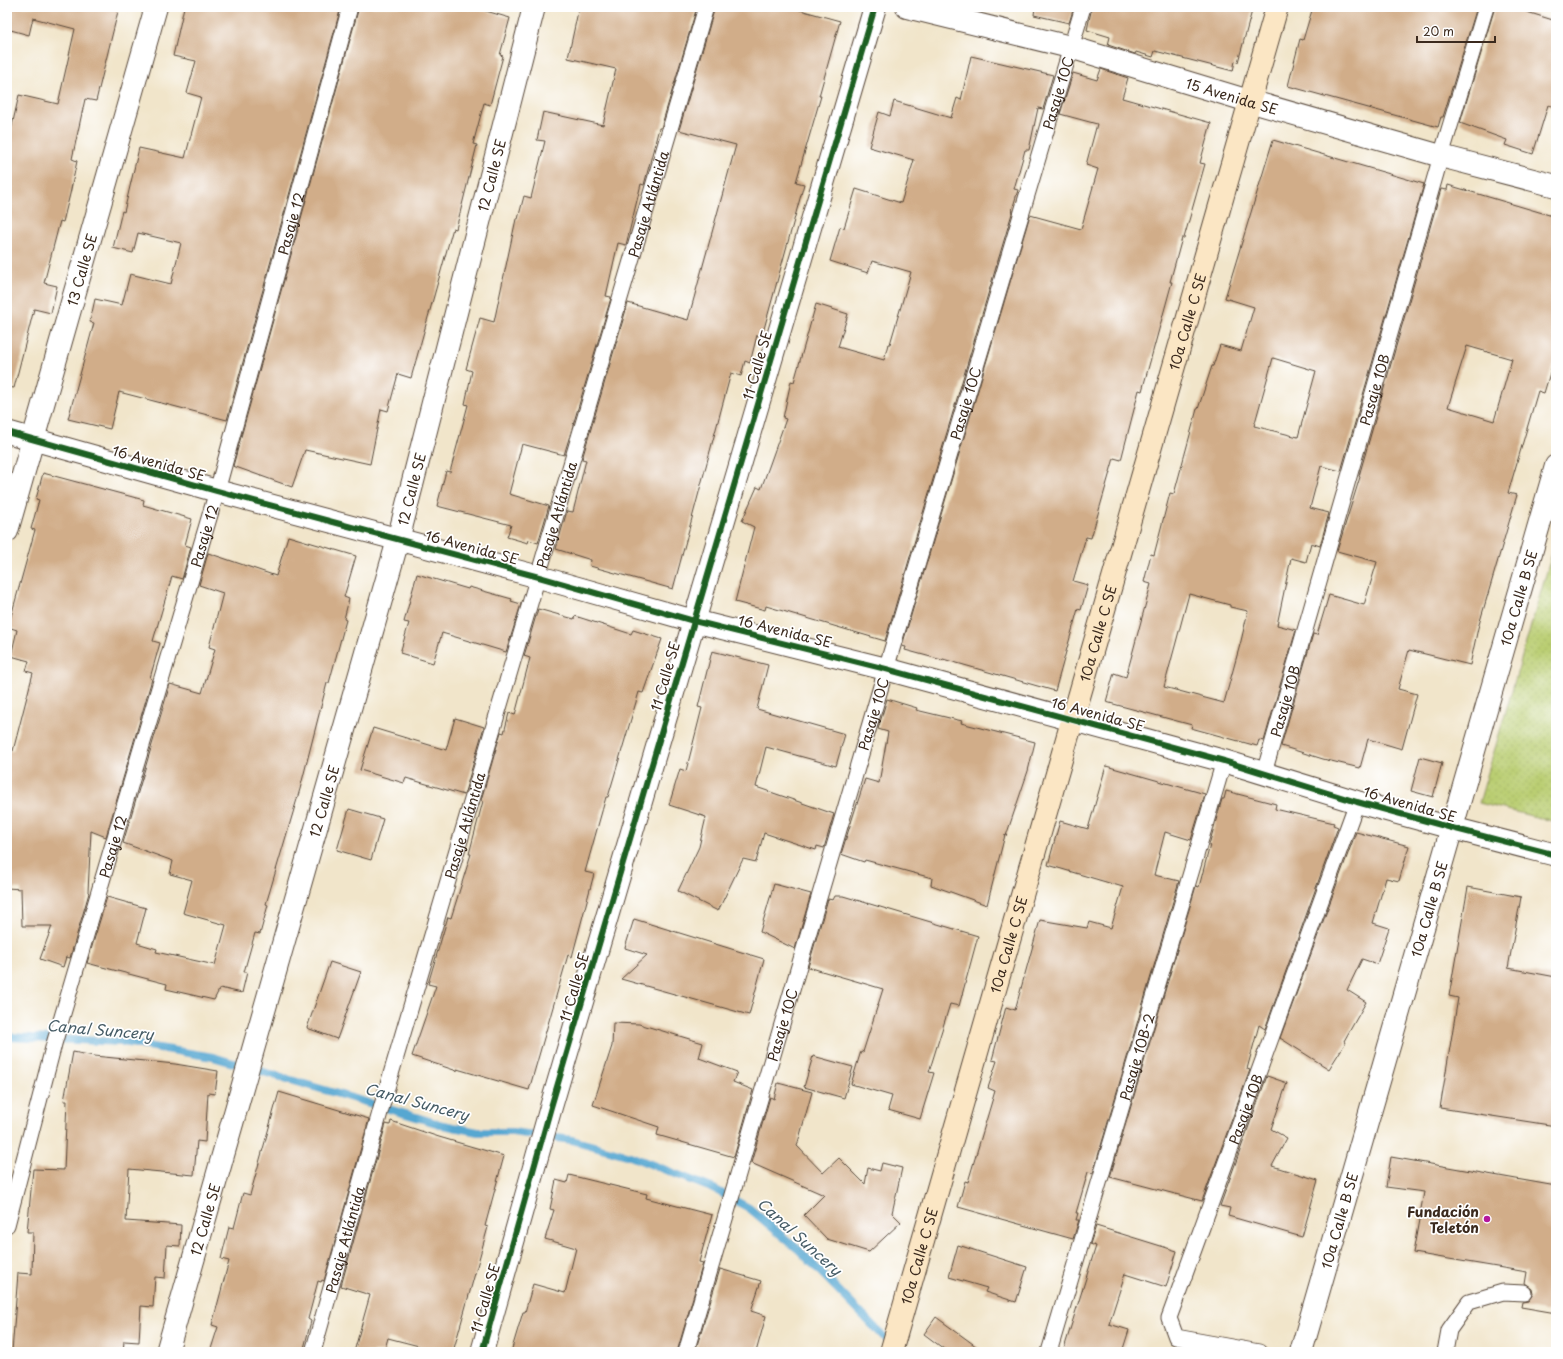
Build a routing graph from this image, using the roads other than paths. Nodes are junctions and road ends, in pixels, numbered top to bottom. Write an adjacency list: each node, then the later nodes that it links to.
1 (156, 7): 15 (street, 13 Calle SE)
2 (350, 7): 17 (lane, Pasaje 12)
3 (534, 7): 19 (street, 12 Calle SE)
4 (706, 7): 20 (lane, Pasaje Atlántida)
5 (875, 7): 21 (street, 11 Calle SE)
6 (907, 7): 10 (street, 15 Avenida SE)
7 (1082, 7): 10 (lane, Pasaje 10C)
8 (1277, 7): 11 (street, 10a Calle C SE)
9 (1486, 7): 12 (lane, Pasaje 10B)
10 (1070, 47): 11 (street, 15 Avenida SE); 22 (lane, Pasaje 10C)
11 (1249, 101): 12 (street, 15 Avenida SE); 23 (street, 10a Calle C SE)
12 (1442, 156): 13 (street, 15 Avenida SE); 25 (lane, Pasaje 10B)
13 (1556, 186)
14 (7, 432): 15 (street, 16 Avenida SE)
15 (32, 440): 17 (street, 16 Avenida SE); 18 (street, 13 Calle SE)
16 (1556, 466): 27 (street, 10a Calle B SE)
17 (217, 491): 19 (street, 16 Avenida SE); 29 (lane, Pasaje 12)
18 (7, 531)
19 (398, 540): 20 (street, 16 Avenida SE); 31 (street, 12 Calle SE)
20 (539, 577): 21 (street, 16 Avenida SE); 32 (lane, Pasaje Atlántida)
21 (694, 621): 22 (street, 16 Avenida SE); 33 (street, 11 Calle SE)
22 (886, 669): 23 (street, 16 Avenida SE); 34 (lane, Pasaje 10C)
23 (1072, 719): 24 (street, 16 Avenida SE); 35 (street, 10a Calle C SE)
24 (1224, 761): 25 (street, 16 Avenida SE); 36 (lane, Pasaje 10B-2)
25 (1264, 773): 26 (street, 16 Avenida SE)
26 (1357, 802): 27 (street, 16 Avenida SE); 37 (lane, Pasaje 10B)
27 (1452, 828): 28 (street, 16 Avenida SE); 38 (street, 10a Calle B SE)
28 (1556, 855)
29 (7, 1225)
30 (1524, 1293): 39 (lane)
31 (167, 1352)
32 (313, 1352)
33 (482, 1352)
34 (686, 1352)
35 (891, 1352)
36 (1049, 1352)
37 (1259, 1352)
38 (1301, 1352)
39 (1445, 1352)

